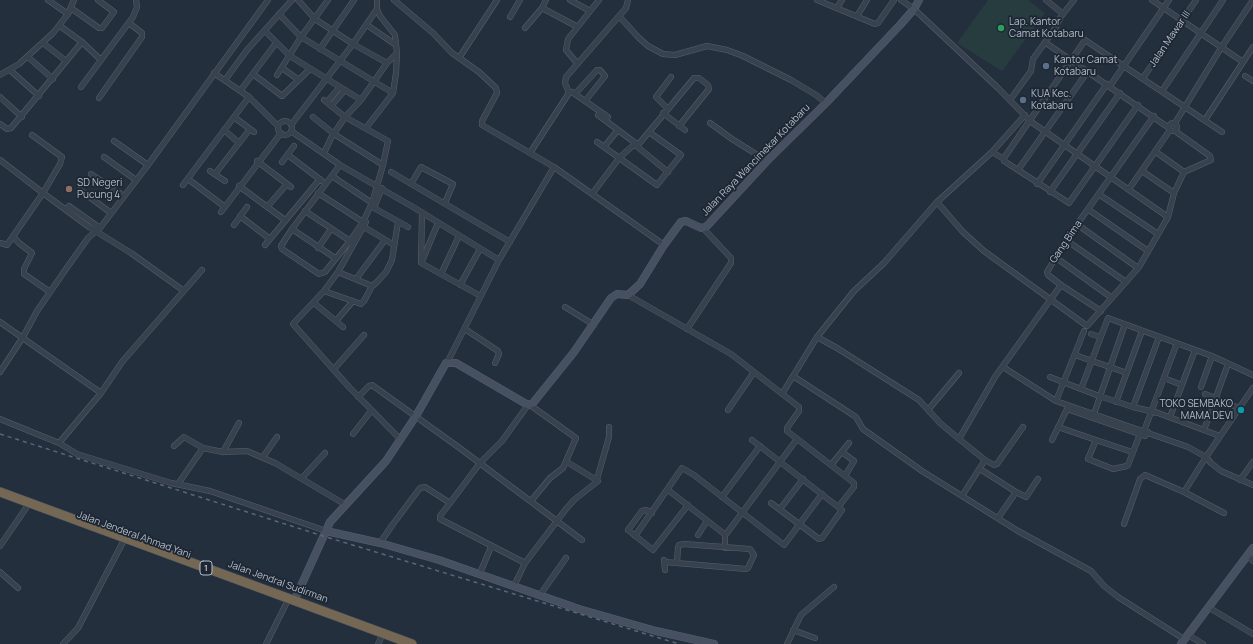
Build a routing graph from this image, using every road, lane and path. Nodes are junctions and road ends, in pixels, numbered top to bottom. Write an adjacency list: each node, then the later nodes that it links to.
1 (48, 0): 38 (street)
2 (74, 0): 32 (street)
3 (98, 0): 32 (street)
4 (136, 0): 47 (street)
5 (268, 0): 81 (street)
6 (292, 0): 40 (street)
7 (306, 0): 31 (street)
8 (328, 0): 45 (street)
9 (354, 0): 52 (street)
10 (377, 0): 36 (street)
11 (394, 0): 68 (street)
12 (497, 0): 68 (street)
13 (520, 0): 44 (street)
14 (546, 0): 33 (street)
15 (570, 0): 39 (street)
16 (599, 0): 39 (street)
17 (628, 0): 42 (street)
18 (817, 0): 34 (street)
19 (842, 0): 34 (street)
20 (867, 0): 43 (street)
21 (894, 0): 43 (street)
22 (901, 0): 37 (street)
23 (919, 0): 37 (street, Jalan Raya Wancimekar Kotabaru)
24 (1046, 0): 41 (street)
25 (1074, 0): 41 (street)
26 (1152, 0): 35 (street)
27 (1169, 0): 35 (street)
28 (1196, 0): 46 (street, Jalan Mawar III)
29 (1223, 0): 54 (street)
30 (1253, 0): 63 (street)
31 (300, 2): 45 (street)
32 (71, 8): 38 (street)
33 (542, 8): 50 (street); 51 (street)
34 (837, 8): 43 (street)
35 (1164, 8): 46 (street); 76 (street)
36 (377, 10): 48 (street); 61 (street)
37 (914, 10): 109 (street); 110 (street, Jalan Raya Wancimekar Kotabaru)
38 (64, 12): 49 (street)
39 (590, 12): 50 (street)
40 (279, 14): 53 (street); 55 (street)
41 (1062, 14): 59 (street)
42 (619, 16): 75 (street); 110 (street)
43 (857, 16)
44 (510, 17)
45 (315, 19): 52 (street); 55 (street)
46 (1182, 21): 54 (street); 87 (street, Jalan Mawar III)
47 (129, 23): 69 (street); 106 (street)
48 (366, 25): 60 (street); 61 (street)
49 (60, 26): 56 (street); 57 (street)
50 (576, 26): 75 (street)
51 (525, 28)
52 (334, 30): 60 (street); 64 (street)
53 (265, 31): 58 (street); 90 (street)
54 (1200, 33): 63 (street); 99 (street)
55 (301, 37): 64 (street); 66 (street)
56 (82, 42): 69 (street); 71 (street)
57 (43, 43): 67 (street); 71 (street)
58 (276, 43): 66 (street); 82 (street)
59 (1046, 43): 70 (street); 109 (street)
60 (353, 44): 72 (street); 74 (street)
61 (396, 45): 65 (street)
62 (1253, 47): 73 (street)
63 (1221, 48): 73 (street); 113 (street)
64 (320, 49): 72 (street)
65 (398, 52): 74 (street); 101 (street)
66 (290, 56): 77 (street); 78 (street)
67 (28, 57): 79 (street); 88 (street)
68 (459, 58): 153 (street)
69 (101, 60): 95 (street)
70 (1072, 60): 76 (street); 80 (street); 124 (street)
71 (66, 61): 88 (street)
72 (339, 62): 89 (street); 92 (street)
73 (1243, 62): 125 (street)
74 (387, 63): 92 (street)
75 (577, 64): 98 (street)
76 (1124, 65): 87 (street); 94 (street)
77 (282, 68): 84 (street); 91 (street)
78 (310, 69): 89 (street); 91 (street)
79 (11, 70): 83 (street); 103 (street)
80 (1088, 71): 94 (street); 136 (street)
81 (214, 72): 90 (street); 163 (street)
82 (253, 74): 91 (street); 97 (street)
83 (0, 75)
84 (277, 75)
85 (1245, 76): 93 (street)
86 (671, 77): 114 (street)
87 (1143, 78): 99 (street)
88 (53, 79): 103 (street)
89 (327, 79): 96 (street); 128 (street)
90 (225, 80): 97 (street)
91 (300, 80)
92 (375, 81): 101 (street); 107 (street)
93 (1253, 81)
94 (1109, 85): 100 (street); 147 (street)
95 (82, 87)
96 (342, 89): 107 (street); 112 (street); 112 (street)
97 (240, 91): 105 (street)
98 (570, 91): 102 (street); 153 (street)
99 (1162, 91): 113 (street)
100 (1120, 93): 111 (street); 154 (street)
101 (393, 94): 131 (street)
102 (575, 94): 108 (street); 108 (street)
103 (39, 96): 119 (street)
104 (0, 97): 119 (street)
105 (249, 97): 120 (street); 129 (street)
106 (99, 98)
107 (361, 100): 122 (street)
108 (586, 100): 123 (street)
109 (1010, 100): 117 (street)
110 (826, 103): 161 (street, Jalan Raya Wancimekar Kotabaru)
111 (1138, 105): 118 (street); 167 (street)
112 (331, 106): 122 (street)
113 (1185, 107): 125 (street); 135 (street)
114 (667, 108): 115 (street); 130 (street)
115 (663, 113): 130 (street); 138 (street)
116 (598, 114): 133 (street)
117 (1025, 115): 124 (street); 150 (street)
118 (1154, 116): 135 (street); 177 (street, Gang Bima)
119 (22, 117): 127 (street)
120 (234, 117): 132 (street); 144 (street)
121 (313, 117): 141 (street)
122 (345, 117): 131 (street); 141 (street)
123 (608, 117)
124 (1030, 120): 136 (street); 158 (street)
125 (1205, 120): 139 (street)
126 (710, 123): 161 (street)
127 (0, 124)
128 (291, 125): 129 (street); 137 (street)
129 (278, 126): 140 (street)
130 (679, 126): 134 (street)
131 (366, 128): 165 (street)
132 (224, 130): 144 (street); 178 (street)
133 (618, 130): 146 (street); 149 (street)
134 (685, 130)
135 (1171, 130): 151 (street); 173 (street)
136 (1045, 131): 147 (street); 168 (street)
137 (291, 132): 140 (street); 152 (street)
138 (649, 132): 146 (street); 171 (street)
139 (1222, 132)
140 (280, 133): 160 (street)
141 (334, 134): 152 (street); 165 (street)
142 (32, 135): 189 (street)
143 (114, 141): 163 (street)
144 (239, 142): 175 (street)
145 (597, 142): 149 (street)
146 (635, 144): 157 (street); 171 (street)
147 (1063, 145): 154 (street); 182 (street)
148 (294, 146): 155 (street)
149 (604, 147): 157 (street)
150 (992, 152): 158 (street); 195 (street)
151 (1156, 152): 172 (street); 173 (street)
152 (324, 153): 164 (street)
153 (530, 153): 166 (street)
154 (1077, 153): 167 (street); 188 (street)
155 (288, 155): 162 (street); 206 (street)
156 (104, 157): 179 (street)
157 (620, 157): 171 (street); 191 (street)
158 (1004, 159): 168 (street)
159 (0, 160): 189 (street)
160 (257, 161): 184 (street); 199 (street)
161 (767, 161): 213 (street, Jalan Raya Wancimekar Kotabaru)
162 (282, 162)
163 (148, 165): 179 (street)
164 (340, 165): 176 (street); 185 (street)
165 (384, 165): 185 (street)
166 (554, 167): 191 (street); 224 (street)
167 (1096, 167): 177 (street); 188 (street)
168 (1018, 170): 182 (street)
169 (210, 171): 175 (street)
170 (391, 172): 181 (street)
171 (668, 172)
172 (1142, 172): 186 (street); 193 (street)
173 (1184, 172): 193 (street)
174 (91, 174): 194 (street)
175 (216, 174): 180 (street)
176 (332, 176): 190 (street); 197 (street)
177 (1112, 178): 186 (street); 192 (street, Gang Bima)
178 (188, 179): 183 (street); 184 (street)
179 (136, 180): 194 (street)
180 (225, 181)
181 (411, 184): 196 (street); 196 (street)
182 (1038, 184): 188 (street)
183 (183, 185)
184 (239, 186): 199 (street)
185 (380, 187): 197 (street); 203 (street)
186 (1129, 189): 205 (street)
187 (80, 190): 202 (street)
188 (1050, 192)
189 (43, 193): 216 (street); 218 (street)
190 (318, 193): 201 (street); 210 (street)
191 (592, 194): 228 (street)
192 (1100, 194): 200 (street, Gang Bima); 217 (street)
193 (1174, 194): 205 (street)
194 (124, 196): 202 (street)
195 (937, 202): 251 (street); 268 (street)
196 (445, 203): 224 (street)
197 (373, 205): 207 (street); 210 (street)
198 (247, 207): 204 (street)
199 (267, 207): 206 (street)
200 (1089, 210): 211 (street, Gang Bima); 231 (street)
201 (305, 211): 214 (street); 215 (street)
202 (111, 213): 216 (street)
203 (422, 213): 208 (street); 235 (street)
204 (240, 216): 209 (street); 220 (street)
205 (1168, 217): 217 (street)
206 (285, 220): 220 (street)
207 (398, 222): 212 (street); 227 (street)
208 (438, 223): 219 (street); 235 (street)
209 (234, 225)
210 (363, 225): 221 (street); 223 (street); 238 (street)
211 (1078, 225): 222 (street, Gang Bima); 236 (street)
212 (408, 227)
213 (702, 228): 228 (street, Jalan Raya Wancimekar Kotabaru); 263 (street)
214 (292, 229): 229 (street); 233 (street)
215 (331, 229): 223 (street); 229 (street)
216 (98, 230): 245 (street); 247 (street)
217 (1158, 234): 231 (street)
218 (13, 236): 225 (street); 247 (street)
219 (459, 236): 230 (street); 239 (street)
220 (270, 239): 226 (street)
221 (385, 240): 227 (street); 240 (street)
222 (1066, 240): 232 (street, Gang Bima); 241 (street)
223 (350, 241): 233 (street)
224 (510, 242): 234 (street)
225 (0, 243)
226 (265, 245)
227 (394, 245): 244 (street)
228 (664, 245): 249 (street, Jalan Raya Wancimekar Kotabaru)
229 (318, 248): 233 (street)
230 (480, 248): 234 (street); 242 (street)
231 (1148, 251): 236 (street)
232 (1055, 257): 243 (street, Gang Bima); 250 (street)
233 (335, 258)
234 (499, 260): 262 (street)
235 (421, 263): 239 (street)
236 (1138, 268): 241 (street)
237 (202, 270): 245 (street)
238 (338, 272): 240 (street); 246 (street)
239 (441, 274): 242 (street)
240 (356, 279): 244 (street)
241 (1126, 282): 250 (street)
242 (460, 285): 248 (street)
243 (1061, 285): 251 (street); 255 (street, Gang Bima)
244 (372, 286): 252 (street)
245 (184, 291): 295 (street)
246 (324, 291): 252 (street); 253 (street)
247 (50, 292): 267 (street)
248 (477, 294)
249 (628, 295): 259 (street, Jalan Raya Wancimekar Kotabaru); 263 (street)
250 (1112, 298): 255 (street)
251 (1051, 300): 261 (street); 279 (street)
252 (353, 301): 256 (street)
253 (314, 303): 256 (street); 281 (street)
254 (565, 307): 259 (street)
255 (1101, 311): 261 (street)
256 (336, 321): 260 (street)
257 (0, 322): 267 (street)
258 (1125, 324): 264 (street); 269 (street); 280 (street)
259 (594, 325): 303 (street, Jalan Raya Wancimekar Kotabaru)
260 (344, 327)
261 (1086, 328): 273 (street)
262 (465, 329): 275 (street); 277 (street)
263 (687, 329): 283 (street)
264 (1142, 331): 270 (street); 285 (street)
265 (1091, 334): 269 (street)
266 (364, 335): 281 (street)
267 (23, 337): 282 (street); 295 (street)
268 (817, 337): 287 (street); 307 (street)
269 (1101, 337): 276 (street)
270 (1159, 337): 271 (street); 304 (street)
271 (1177, 343): 272 (street); 289 (street)
272 (1195, 350): 274 (street); 291 (street)
273 (1075, 355): 276 (street); 290 (street)
274 (1212, 356): 278 (street); 292 (street)
275 (448, 361): 303 (street); 311 (street)
276 (1092, 361): 280 (street); 294 (street)
277 (495, 363)
278 (1228, 364): 286 (street); 300 (street)
279 (1003, 367): 301 (street); 324 (street)
280 (1110, 367): 285 (street); 298 (street)
281 (334, 369): 299 (street)
282 (0, 372)
283 (754, 372): 296 (street); 306 (street)
284 (959, 372): 307 (street)
285 (1127, 373): 302 (street)
286 (1253, 375)
287 (793, 376): 296 (street); 360 (street)
288 (1050, 377): 290 (street)
289 (1164, 378): 291 (street); 309 (street)
290 (1063, 383): 294 (street); 301 (street)
291 (1182, 385): 312 (street)
292 (1201, 387)
293 (1253, 388): 305 (street)
294 (1081, 390): 298 (street)
295 (101, 393): 329 (street)
296 (782, 394): 323 (street)
297 (1204, 394): 300 (street)
298 (1099, 396): 302 (street); 310 (street)
299 (358, 397): 308 (street); 311 (street)
300 (1216, 397): 305 (street); 318 (street)
301 (1056, 401): 310 (street)
302 (1116, 402): 304 (street)
303 (529, 405): 341 (street); 344 (street)
304 (1133, 408): 309 (street)
305 (1239, 408): 321 (street)
306 (728, 410)
307 (928, 410): 324 (street)
308 (371, 411): 320 (street); 325 (street)
309 (1151, 412): 312 (street); 319 (street)
310 (1094, 414): 319 (street)
311 (416, 416): 325 (street); 344 (street)
312 (1170, 417): 318 (street)
313 (0, 419): 329 (street)
314 (239, 423): 334 (street)
315 (609, 427): 349 (street)
316 (1058, 427): 319 (street); 327 (street); 328 (street)
317 (1023, 428): 340 (street)
318 (1204, 430): 321 (street)
319 (1144, 432): 336 (street); 339 (street)
320 (352, 434)
321 (1220, 436): 339 (street)
322 (277, 437): 338 (street)
323 (797, 439): 342 (street); 345 (street)
324 (959, 439): 340 (street)
325 (401, 440): 366 (street)
326 (752, 440): 332 (street)
327 (1052, 440)
328 (1096, 440): 336 (street); 336 (street)
329 (59, 443): 353 (street)
330 (849, 443): 335 (street)
331 (174, 446): 333 (street)
332 (760, 446): 342 (street); 362 (street)
333 (203, 448): 334 (street); 353 (street)
334 (223, 452): 338 (street)
335 (842, 452): 345 (street); 347 (street)
336 (1132, 452)
337 (325, 453): 348 (street)
338 (263, 457): 348 (street)
339 (1206, 457): 352 (street); 358 (street)
340 (985, 460): 346 (street)
341 (567, 462): 349 (street); 363 (street)
342 (781, 462): 350 (street); 372 (street)
343 (1253, 462): 352 (street)
344 (480, 463): 363 (street); 365 (street)
345 (831, 465): 347 (street)
346 (980, 469): 357 (street); 360 (street)
347 (845, 476): 368 (street)
348 (302, 478): 366 (street)
349 (597, 479): 375 (street)
350 (803, 479): 359 (street); 370 (street)
351 (1038, 479): 357 (street)
352 (1240, 480): 354 (street)
353 (178, 484): 379 (street)
354 (1253, 485)
355 (668, 490): 362 (street); 367 (street); 371 (street)
356 (0, 492): 401 (highway, Jalan Jendral Sudirman / 1)
357 (1016, 492): 374 (street)
358 (1184, 492): 373 (street); 378 (street)
359 (822, 494): 368 (street); 377 (street)
360 (962, 496): 374 (street)
361 (0, 497): 369 (highway, Jalan Jenderal Ahmad Yani / 1)
362 (722, 498): 372 (street)
363 (531, 501): 375 (street)
364 (771, 502): 370 (street)
365 (450, 503): 385 (street); 387 (street)
366 (346, 505): 379 (street)
367 (688, 505): 376 (street); 382 (street)
368 (839, 506): 377 (street)
369 (26, 508): 384 (highway, Jalan Jenderal Ahmad Yani / 1); 386 (street)
370 (780, 510): 377 (street)
371 (652, 513): 382 (street); 382 (street)
372 (742, 513): 377 (street); 380 (street)
373 (1224, 513)
374 (998, 518): 406 (street)
375 (558, 521): 383 (street); 392 (street)
376 (708, 521): 380 (street); 381 (street)
377 (799, 524)
378 (1124, 524)
379 (326, 531): 385 (street); 401 (street)
380 (725, 534): 388 (street)
381 (698, 535)
382 (635, 536)
383 (582, 540)
384 (123, 542): 401 (highway, Jalan Jenderal Ahmad Yani / 1); 408 (street)
385 (380, 543): 396 (street)
386 (0, 546)
387 (491, 547): 392 (street); 396 (street)
388 (725, 548): 393 (street); 393 (street)
389 (1253, 548): 391 (street)
390 (566, 558): 400 (street)
391 (1250, 558): 402 (street)
392 (525, 563): 397 (street)
393 (677, 564): 394 (street)
394 (665, 570)
395 (0, 572): 399 (street)
396 (480, 574): 397 (street)
397 (514, 586): 400 (street)
398 (834, 587): 403 (street)
399 (18, 588)
400 (540, 595): 412 (street)
401 (291, 601): 407 (highway, Jalan Jenderal Ahmad Yani / 1); 409 (street); 411 (highway, Jalan Jendral Sudirman / 1)
402 (1208, 607): 404 (street); 406 (street)
403 (793, 630): 405 (street); 413 (street)
404 (1253, 634)
405 (815, 638)
406 (1184, 639): 414 (street)
407 (380, 641): 410 (highway, Jalan Jenderal Ahmad Yani / 1)
408 (63, 644)
409 (266, 644)
410 (394, 644)
411 (412, 644)
412 (714, 644)
413 (787, 644)
414 (1203, 644)

